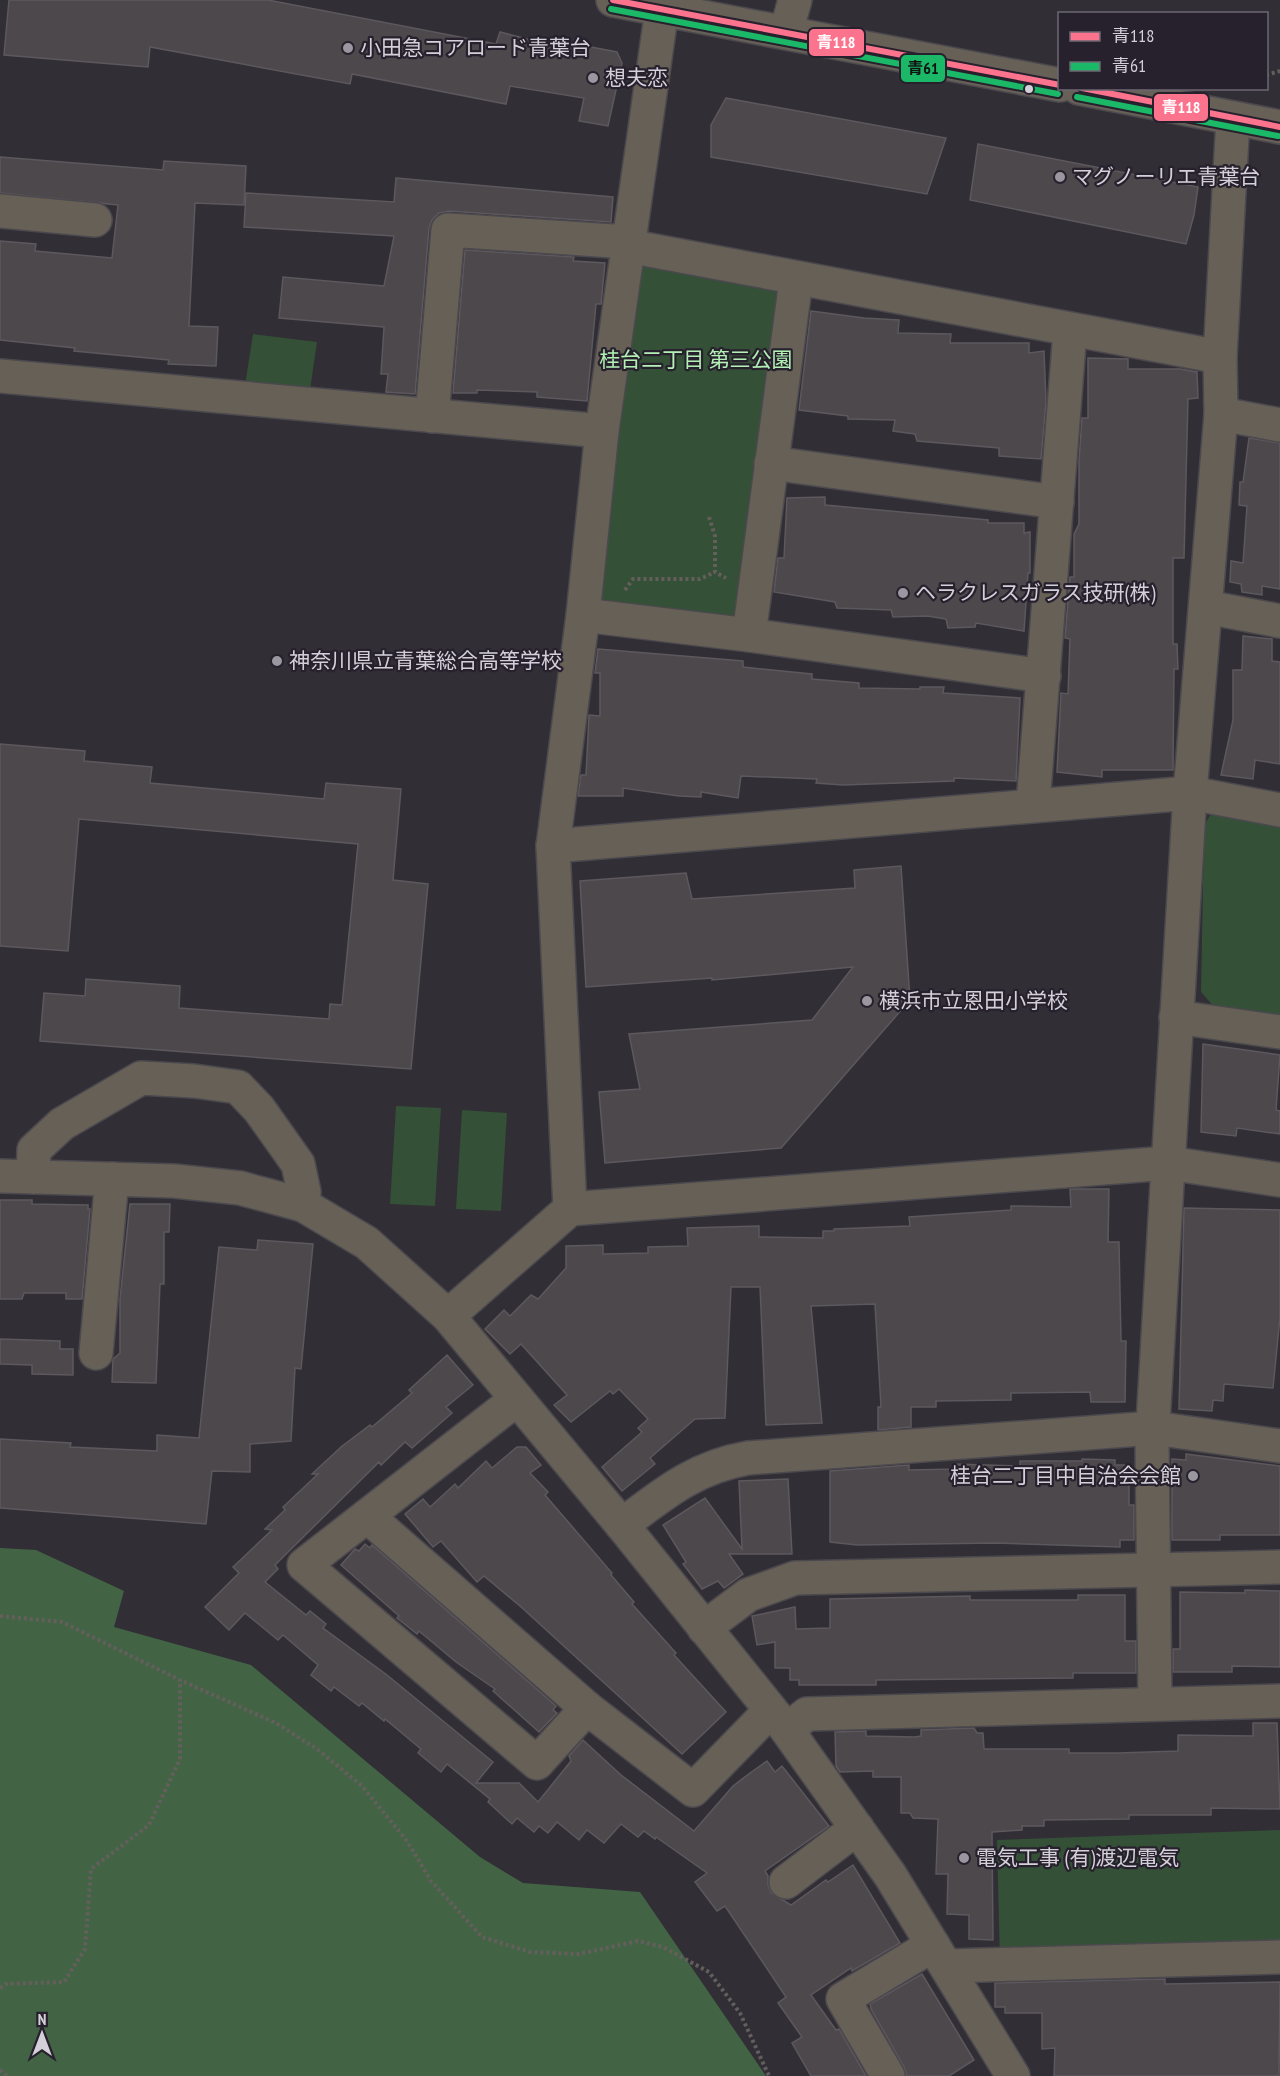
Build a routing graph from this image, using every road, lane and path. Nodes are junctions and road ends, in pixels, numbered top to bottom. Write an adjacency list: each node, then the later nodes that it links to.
1 (614, 0): 3 (street)
2 (795, 0): 4 (street)
3 (662, 9): 4 (street); 11 (street)
4 (786, 32): 5 (street)
5 (1058, 85)
6 (1089, 90): 7 (street)
7 (1233, 118): 8 (street); 14 (street)
8 (1280, 127)
9 (0, 211): 10 (street)
10 (79, 224)
11 (628, 244): 12 (street); 17 (street); 19 (street)
12 (796, 280): 13 (street); 20 (street)
13 (1070, 331): 14 (street); 21 (street)
14 (1220, 357): 16 (street)
15 (0, 376): 17 (street)
16 (1221, 414): 18 (street); 25 (street)
17 (432, 416): 19 (street)
18 (1280, 425)
19 (602, 431): 26 (street)
20 (771, 463): 21 (street); 24 (street)
21 (1057, 502): 29 (street)
22 (709, 518): 23 (path)
23 (715, 572): 24 (path); 26 (path)
24 (756, 586): 28 (street)
25 (1206, 607): 27 (street); 30 (street)
26 (598, 616): 28 (street); 33 (street)
27 (1280, 621)
28 (749, 635): 29 (street)
29 (1044, 676): 31 (street)
30 (1190, 793): 31 (street); 32 (street); 34 (street)
31 (1033, 804): 33 (street)
32 (1280, 810)
33 (553, 846): 42 (street)
34 (1176, 1017): 35 (street); 36 (street)
35 (1280, 1032)
36 (1168, 1163): 40 (street); 42 (street); 46 (street)
37 (0, 1176): 38 (street)
38 (33, 1177): 39 (street); 41 (street)
39 (112, 1179): 41 (street); 44 (street)
40 (1280, 1180)
41 (303, 1206): 43 (street)
42 (570, 1209): 43 (street)
43 (448, 1316): 45 (street)
44 (89, 1336)
45 (517, 1399): 48 (street); 49 (street)
46 (1155, 1428): 47 (street); 49 (street); 51 (street)
47 (1280, 1446)
48 (367, 1516): 57 (street); 57 (street)
49 (622, 1525): 53 (street)
50 (1280, 1567): 51 (street)
51 (1153, 1569): 53 (street); 56 (street)
52 (0, 1616): 54 (path)
53 (704, 1628): 58 (street)
54 (180, 1680): 63 (path); 66 (path)
55 (1280, 1701): 56 (street)
56 (1155, 1702): 58 (street)
57 (587, 1708): 58 (street)
58 (778, 1720): 59 (street)
59 (857, 1828): 60 (street); 61 (street)
60 (794, 1866)
61 (940, 1955): 62 (street); 67 (street); 68 (street)
62 (1280, 1957)
63 (0, 1988)
64 (0, 2070): 65 (path)
65 (7, 2076)
66 (769, 2076)
67 (888, 2076)
68 (1013, 2076)

